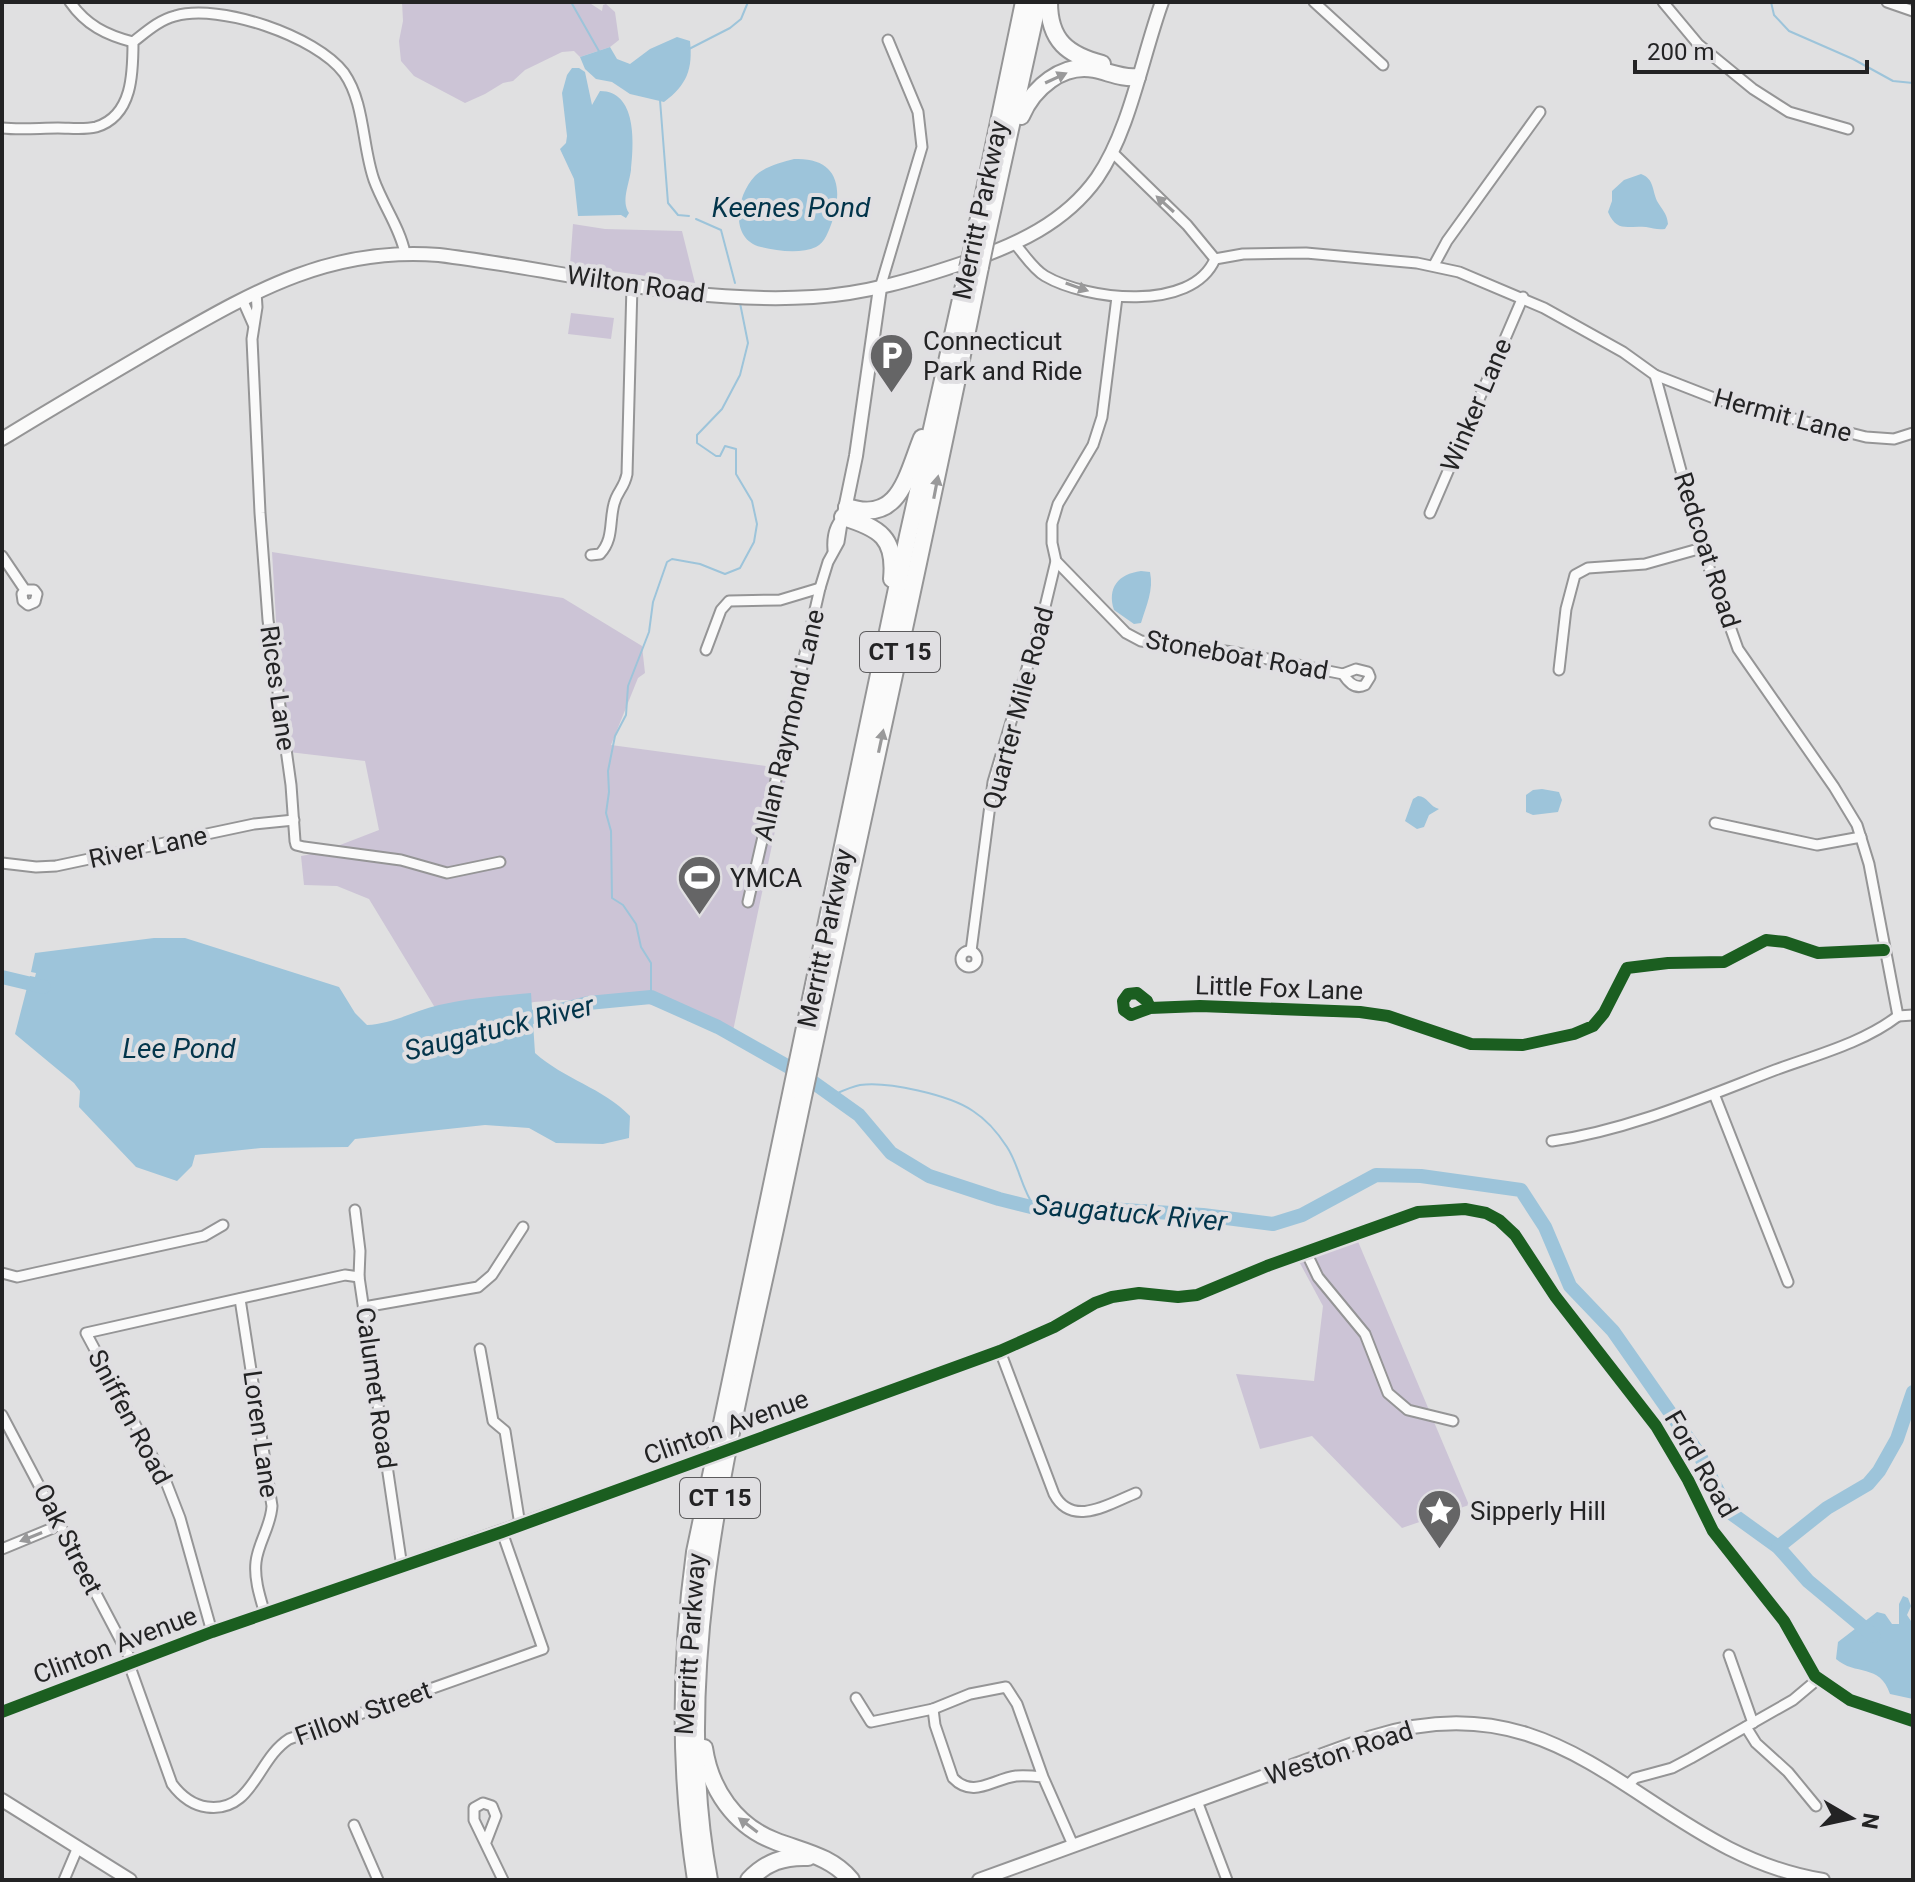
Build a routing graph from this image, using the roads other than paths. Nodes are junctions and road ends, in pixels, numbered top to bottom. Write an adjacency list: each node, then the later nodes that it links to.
1 (70, 2): 12 (street)
2 (1024, 2): 21 (highway, Merritt Parkway / CT 15)
3 (1038, 2): 19 (highway, Merritt Parkway / CT 15)
4 (1049, 2): 14 (highway)
5 (1162, 2): 14 (main road, Wilton Road)
6 (1314, 2): 13 (street)
7 (1678, 2): 9 (street)
8 (1887, 2): 10 (street)
9 (1666, 5): 17 (street)
10 (1913, 11)
11 (888, 40): 27 (street)
12 (133, 42): 16 (street); 22 (street)
13 (1383, 65)
14 (1137, 77): 18 (main road, Wilton Road); 19 (highway, one-way to 14)
15 (1540, 112): 24 (street)
16 (2, 128)
17 (1848, 129)
18 (1112, 152): 20 (main road, Wilton Road); 23 (street, one-way to 18)
19 (996, 192): 21 (highway, Merritt Parkway / CT 15)
20 (1015, 244): 27 (main road, Wilton Road); 29 (street, one-way to 29)
21 (979, 245): 25 (highway, Merritt Parkway / CT 15, bridge)
22 (405, 253): 26 (main road, Wilton Road); 28 (main road, Wilton Road)
23 (1215, 259): 24 (street); 29 (street)
24 (1434, 265): 30 (street)
25 (974, 267): 33 (highway, Merritt Parkway / CT 15); 60 (highway, Merritt Parkway / CT 15, one-way to 25)
26 (632, 285): 27 (main road, Wilton Road); 40 (street)
27 (880, 288): 37 (main road, Allan Raymond Lane)
28 (256, 292): 31 (main road, Wilton Road); 32 (street, Rices Lane)
29 (1117, 297): 42 (street)
30 (1523, 297): 34 (street); 38 (street, Winker Lane)
31 (242, 299): 32 (street, Rices Lane); 36 (main road, Wilton Road)
32 (253, 324): 49 (street, Rices Lane)
33 (947, 361): 37 (highway); 48 (highway, Merritt Parkway / CT 15)
34 (1655, 375): 35 (street, Hermit Lane); 39 (street, Redcoat Road)
35 (1913, 433)
36 (2, 439)
37 (845, 512): 43 (street, Allan Raymond Lane); 48 (highway)
38 (1430, 513)
39 (1702, 548): 46 (street); 51 (street, Redcoat Road)
40 (591, 555)
41 (2, 556): 44 (street)
42 (1056, 561): 47 (street, Stoneboat Road); 56 (street, Quarter Mile Road)
43 (820, 588): 45 (street); 54 (street, Allan Raymond Lane)
44 (25, 590)
45 (706, 650)
46 (1559, 670)
47 (1343, 674)
48 (868, 727): 60 (highway, Merritt Parkway / CT 15)
49 (294, 820): 52 (street, Rices Lane); 53 (street, River Lane)
50 (1715, 823): 51 (street)
51 (1861, 837): 55 (street, Redcoat Road)
52 (500, 862)
53 (2, 863)
54 (748, 902)
55 (1884, 950): 57 (street, Little Fox Lane); 59 (street, Redcoat Road)
56 (971, 951)
57 (1150, 1008)
58 (1913, 1015): 59 (street)
59 (1898, 1016): 61 (street)
60 (810, 1034): 62 (highway, Merritt Parkway / CT 15)
61 (1714, 1094): 63 (street); 71 (street)
62 (792, 1121): 86 (highway, Merritt Parkway / CT 15); 110 (highway, Merritt Parkway / CT 15)
63 (1552, 1141)
64 (1465, 1209): 68 (street, Clinton Avenue); 89 (street, Ford Road)
65 (355, 1210): 70 (street, Calumet Road)
66 (223, 1225): 69 (street)
67 (523, 1227): 73 (street)
68 (1306, 1252): 75 (street, Clinton Avenue); 77 (street)
69 (2, 1273)
70 (359, 1277): 72 (street, Sniffen Road); 73 (street, Calumet Road)
71 (1788, 1282)
72 (240, 1299): 84 (street, Loren Lane); 85 (street, Sniffen Road)
73 (364, 1307): 83 (street, Calumet Road)
74 (480, 1349): 80 (street)
75 (1000, 1351): 78 (street); 80 (street, Clinton Avenue, bridge)
76 (2, 1415): 79 (street, Oak Street)
77 (1453, 1421)
78 (1136, 1493)
79 (60, 1525): 82 (street, one-way to 82); 88 (street, Oak Street)
80 (520, 1525): 81 (street, Clinton Avenue)
81 (502, 1532): 83 (street, Clinton Avenue); 88 (street, Fillow Street)
82 (2, 1549)
83 (402, 1567): 84 (street, Clinton Avenue)
84 (265, 1614): 85 (street, Clinton Avenue)
85 (212, 1632): 88 (street, Clinton Avenue)
86 (700, 1636): 104 (highway, one-way to 86); 111 (highway, Merritt Parkway / CT 15)
87 (1729, 1655): 94 (street)
88 (131, 1663): 92 (street, Clinton Avenue)
89 (1818, 1679): 93 (street, Ford Road); 94 (street)
90 (856, 1698): 91 (street)
91 (933, 1709): 95 (street); 95 (street)
92 (2, 1712)
93 (1913, 1721)
94 (1749, 1725): 96 (street); 99 (street)
95 (1043, 1777): 102 (street)
96 (1628, 1785): 98 (main road, Weston Road); 116 (main road, Weston Road)
97 (2, 1800): 103 (main road)
98 (1197, 1801): 102 (main road, Weston Road); 115 (street)
99 (1816, 1806)
100 (354, 1825): 108 (street)
101 (486, 1842): 109 (street)
102 (1073, 1845): 105 (main road, Weston Road)
103 (78, 1847): 106 (street); 107 (main road)
104 (819, 1857): 112 (highway); 113 (highway)
105 (995, 1877): 114 (main road, Weston Road)
106 (64, 1880)
107 (130, 1880)
108 (378, 1880)
109 (503, 1880)
110 (696, 1880)
111 (709, 1880)
112 (749, 1880)
113 (851, 1880)
114 (979, 1880)
115 (1227, 1880)
116 (1823, 1880)

